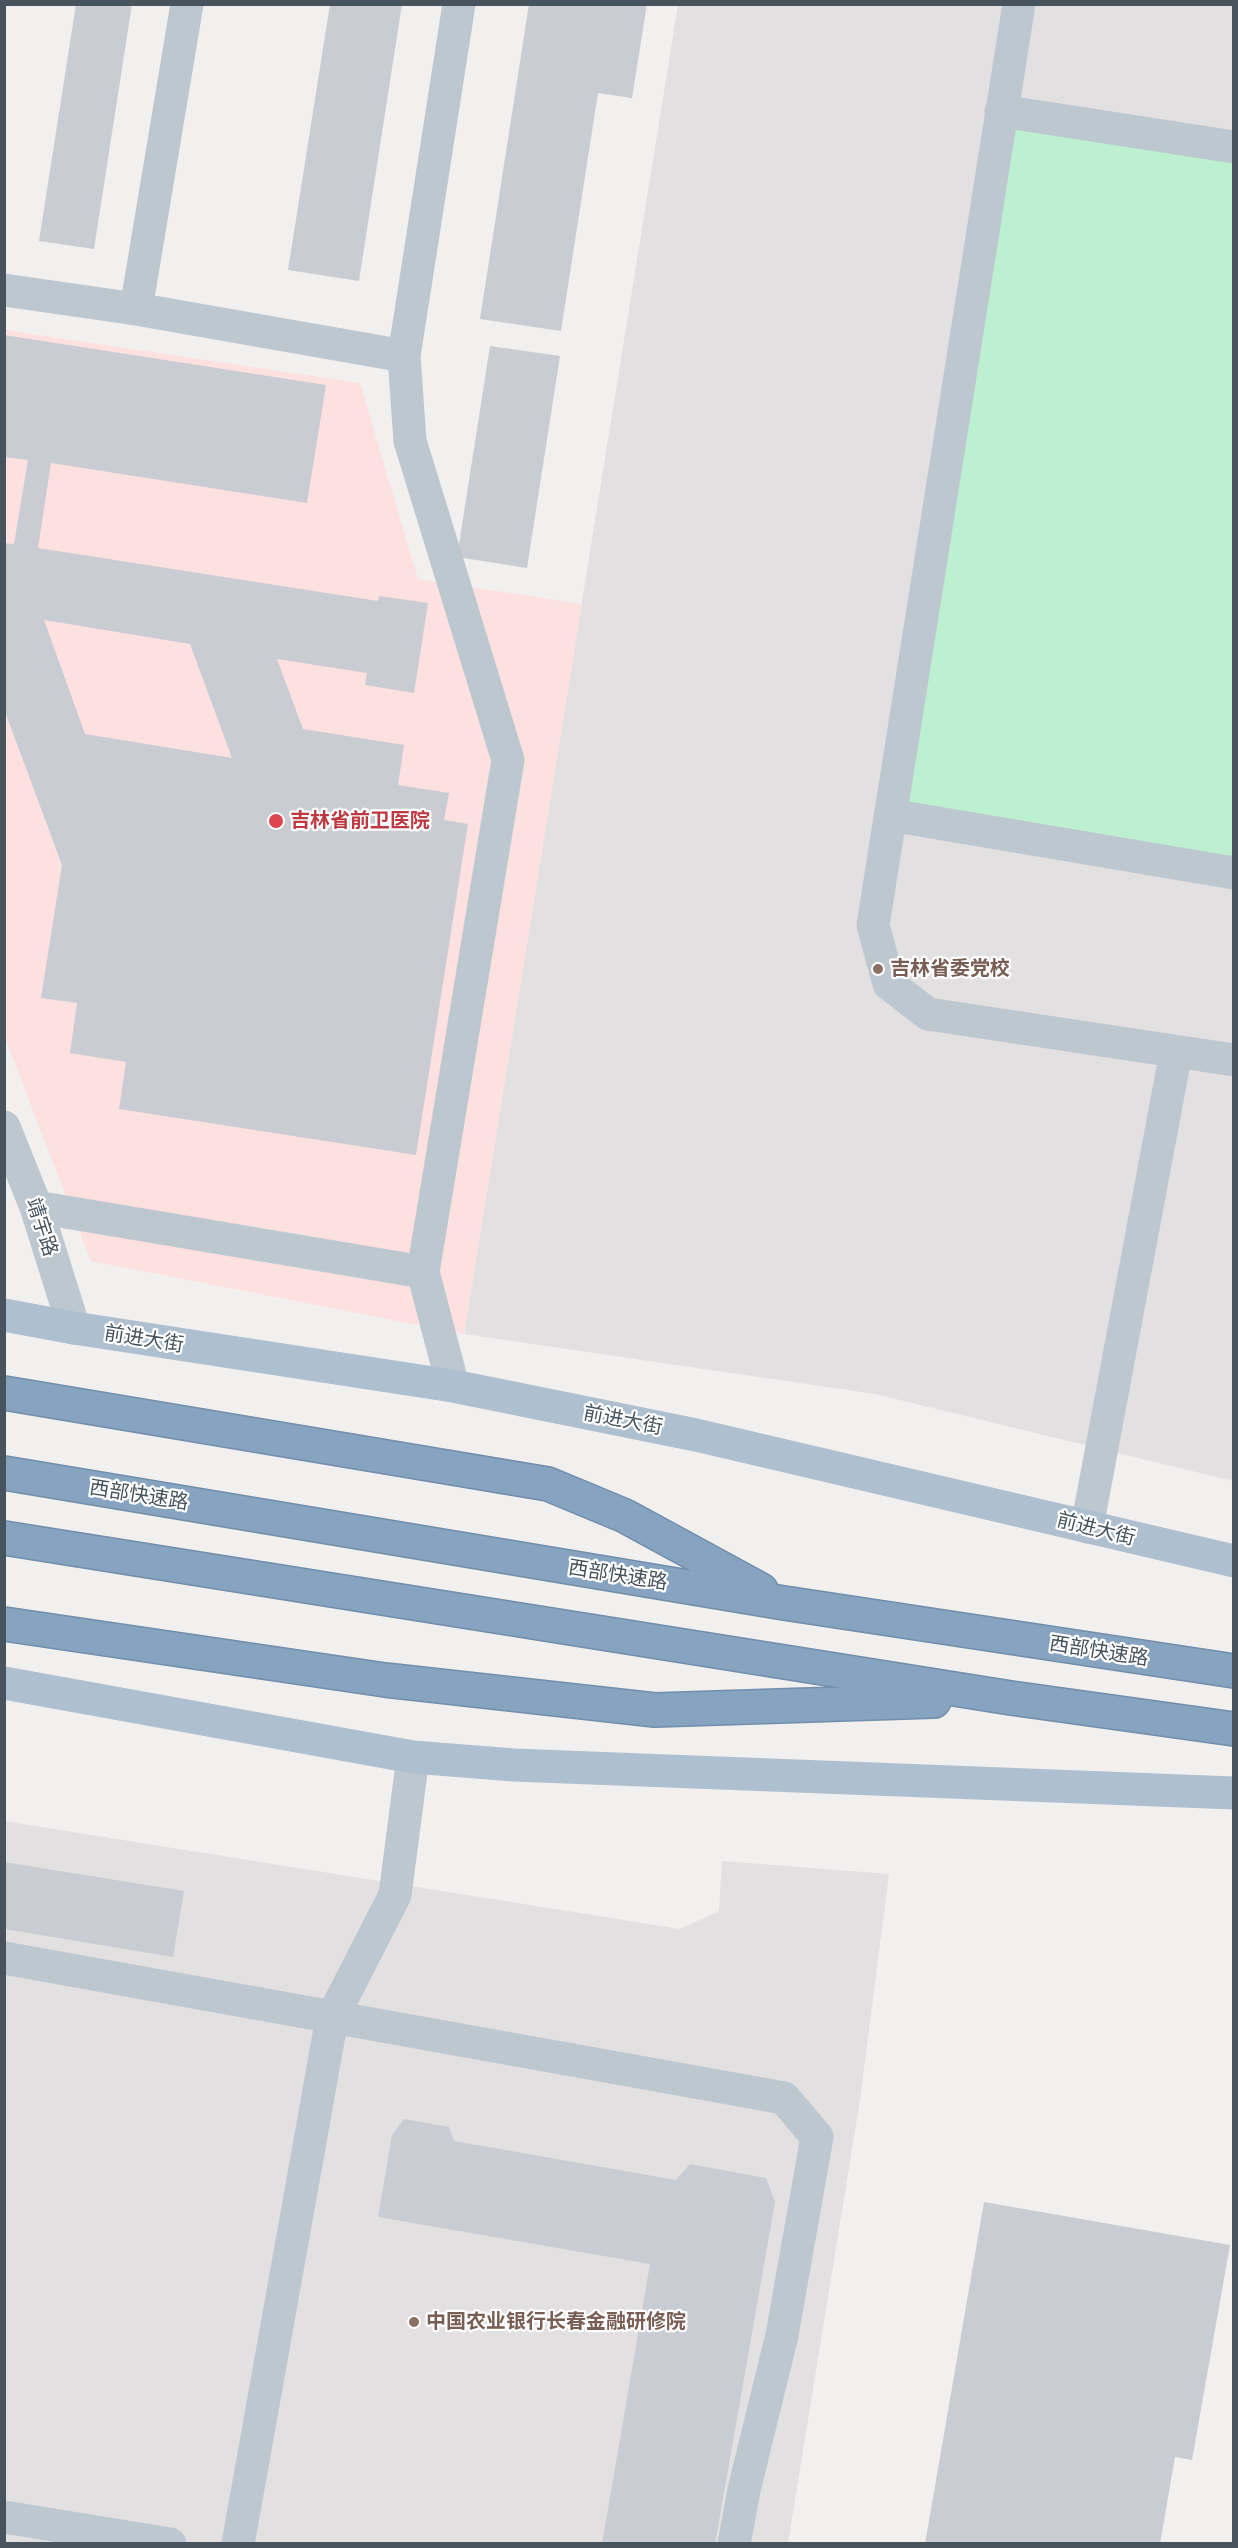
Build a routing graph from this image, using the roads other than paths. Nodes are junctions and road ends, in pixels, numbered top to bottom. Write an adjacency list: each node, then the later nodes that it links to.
1 (187, 4): 7 (street)
2 (459, 4): 8 (street)
3 (1019, 4): 4 (street)
4 (1001, 111): 5 (street); 9 (street)
5 (1233, 147)
6 (4, 290): 7 (street)
7 (136, 309): 8 (street)
8 (404, 356): 15 (street)
9 (890, 815): 10 (street); 11 (street)
10 (1233, 873)
11 (1176, 1052): 12 (street); 21 (street)
12 (1233, 1060)
13 (4, 1127): 14 (street, 靖宇路)
14 (36, 1207): 15 (street); 17 (street, 靖宇路)
15 (423, 1272): 18 (street)
16 (4, 1315): 17 (main road, 前进大街)
17 (74, 1328): 18 (main road, 前进大街)
18 (453, 1386): 21 (main road, 前进大街)
19 (4, 1393): 24 (highway)
20 (4, 1473): 24 (highway, 西部快速路)
21 (1088, 1527): 23 (main road, 前进大街)
22 (4, 1538): 28 (highway)
23 (1233, 1562)
24 (784, 1603): 26 (highway, 西部快速路)
25 (4, 1624): 28 (highway)
26 (1233, 1671)
27 (4, 1683): 30 (main road)
28 (1011, 1698): 29 (highway)
29 (1233, 1729)
30 (413, 1757): 31 (main road); 33 (street)
31 (1233, 1793)
32 (4, 1958): 33 (street)
33 (332, 2018): 36 (street); 37 (street)
34 (4, 2517): 35 (street)
35 (170, 2544)
36 (238, 2544)
37 (734, 2544)

